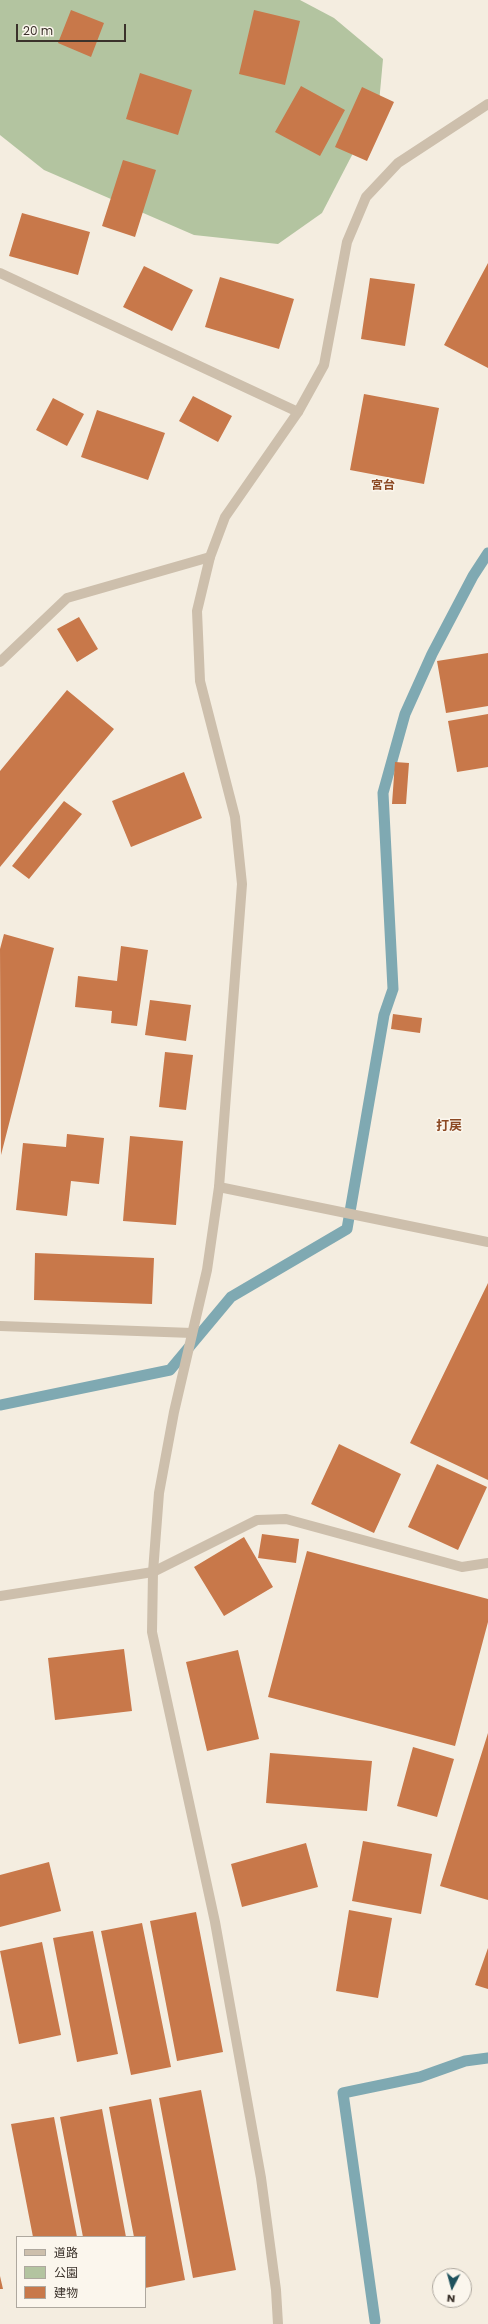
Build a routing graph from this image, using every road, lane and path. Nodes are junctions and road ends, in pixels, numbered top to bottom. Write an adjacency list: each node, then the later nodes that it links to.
1 (488, 104): 3 (street)
2 (0, 273): 3 (street)
3 (298, 412): 4 (street)
4 (210, 557): 5 (street); 6 (street)
5 (0, 662)
6 (219, 1187): 7 (street); 9 (street)
7 (488, 1242)
8 (0, 1326): 9 (street)
9 (192, 1334): 11 (street)
10 (488, 1563): 11 (street)
11 (153, 1572): 12 (street); 13 (street)
12 (0, 1596)
13 (278, 2324)

